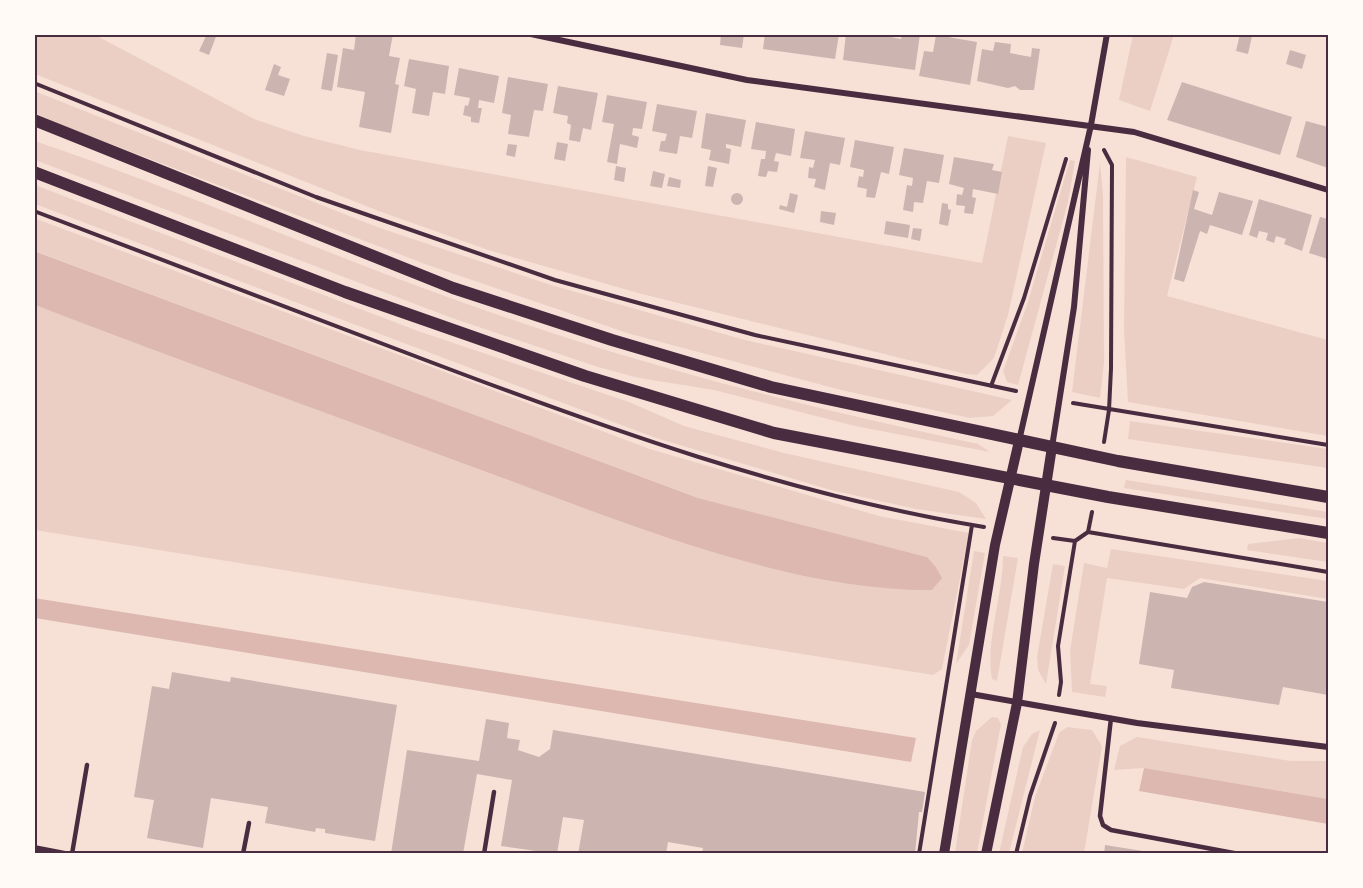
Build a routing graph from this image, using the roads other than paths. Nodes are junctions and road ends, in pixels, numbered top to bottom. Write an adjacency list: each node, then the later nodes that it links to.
1 (531, 34): 4 (street)
2 (1107, 34): 4 (street)
3 (34, 120): 7 (main road)
4 (1091, 125): 6 (street); 7 (street); 8 (street)
5 (34, 172): 9 (main road)
6 (1329, 190)
7 (1019, 441): 8 (main road); 9 (street)
8 (1052, 447): 10 (street); 11 (main road)
9 (1010, 478): 10 (main road); 13 (street)
10 (1046, 485): 12 (main road); 14 (street)
11 (1329, 497)
12 (1329, 533)
13 (970, 694): 14 (street); 25 (street)
14 (1017, 703): 15 (street); 26 (street)
15 (1112, 718): 16 (street); 27 (lane)
16 (1329, 747)
17 (87, 765): 22 (lane)
18 (494, 792): 24 (lane)
19 (249, 823): 23 (lane)
20 (34, 848): 21 (street)
21 (65, 854)
22 (72, 854)
23 (243, 854)
24 (484, 854)
25 (944, 854)
26 (987, 854)
27 (1239, 854)

